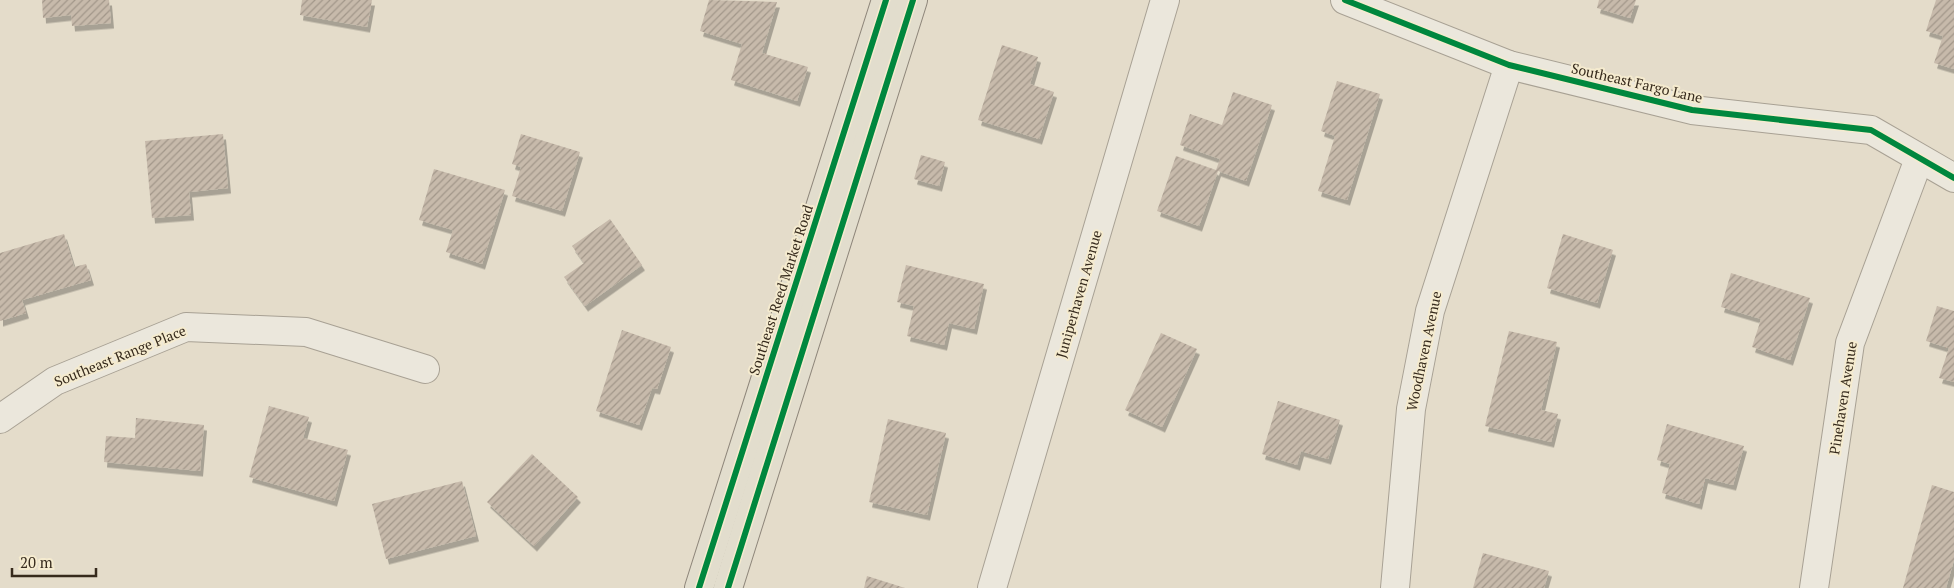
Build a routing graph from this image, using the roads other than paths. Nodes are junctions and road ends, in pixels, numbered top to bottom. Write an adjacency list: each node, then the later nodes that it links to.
1 (886, 0): 10 (main road, Southeast Reed Market Road)
2 (913, 0): 11 (main road)
3 (1165, 0): 12 (street, Juniperhaven Avenue)
4 (1345, 0): 5 (street, Southeast Fargo Lane)
5 (1509, 65): 6 (street, Southeast Fargo Lane); 13 (street, Woodhaven Avenue)
6 (1919, 159): 7 (street, Southeast Fargo Lane); 14 (street, Pinehaven Avenue)
7 (1954, 178)
8 (425, 369): 9 (street, Southeast Range Place)
9 (0, 419)
10 (699, 588)
11 (728, 588)
12 (992, 588)
13 (1395, 588)
14 (1814, 588)

